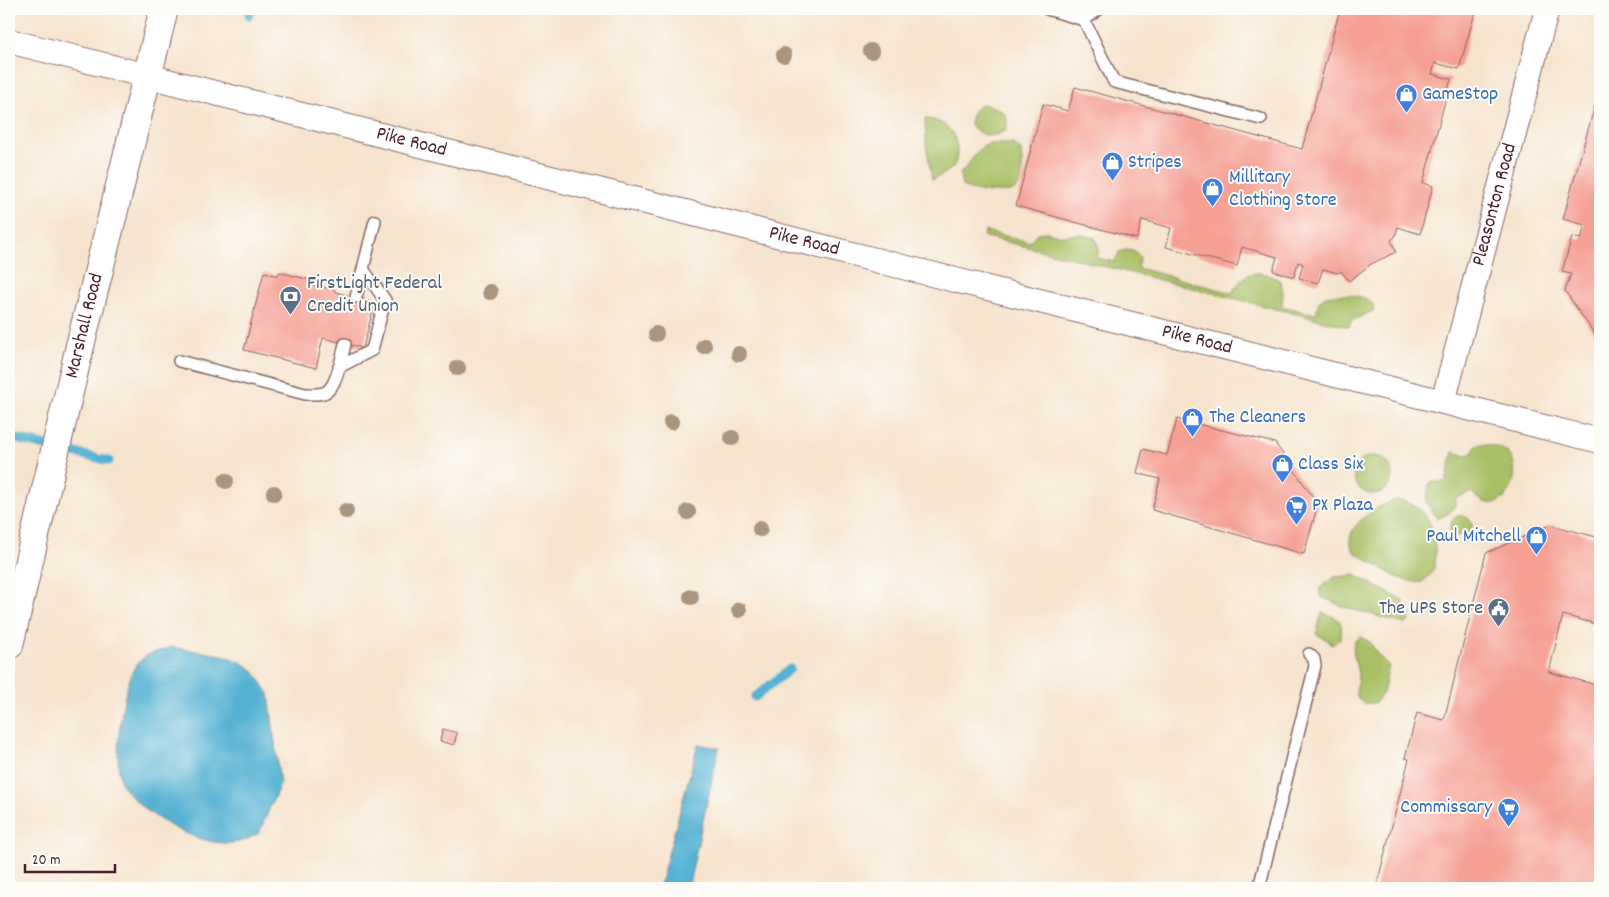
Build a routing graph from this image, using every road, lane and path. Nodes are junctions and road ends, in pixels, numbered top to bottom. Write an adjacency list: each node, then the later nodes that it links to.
1 (164, 9): 7 (street, Marshall Road)
2 (1047, 9): 5 (lane)
3 (1099, 9): 5 (lane)
4 (1547, 9): 15 (street, Pleasonton Road)
5 (1084, 20): 8 (lane)
6 (9, 42): 7 (street, Pike Road)
7 (147, 77): 15 (street, Pike Road); 17 (street, Marshall Road)
8 (1261, 119)
9 (375, 221): 10 (lane)
10 (363, 269): 11 (lane); 14 (lane)
11 (356, 297)
12 (345, 344): 14 (lane)
13 (179, 361): 14 (lane)
14 (339, 367)
15 (1443, 402): 16 (street, Pike Road)
16 (1600, 441)
17 (9, 645)
18 (1309, 654): 19 (lane)
19 (1259, 888)

